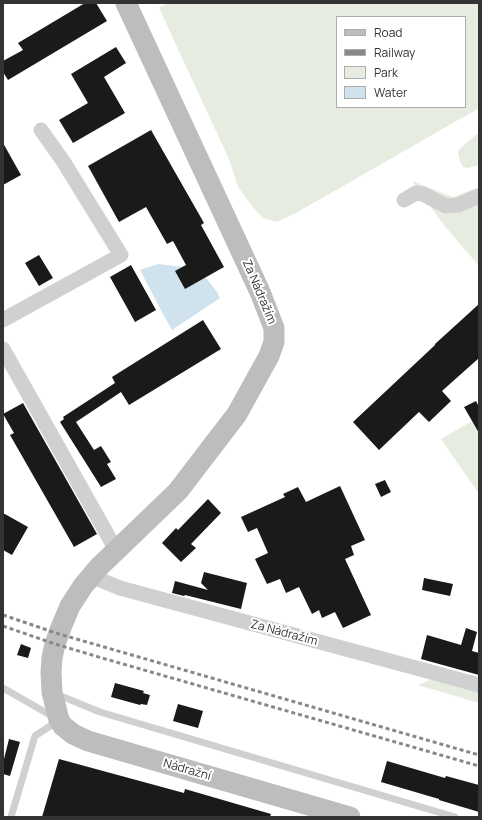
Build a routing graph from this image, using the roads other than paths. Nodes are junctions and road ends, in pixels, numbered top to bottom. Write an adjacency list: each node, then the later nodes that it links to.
1 (127, 3): 7 (main road, Za Nádražím)
2 (41, 130): 5 (street)
3 (479, 196): 4 (street)
4 (404, 200)
5 (3, 320)
6 (3, 349): 7 (street)
7 (116, 550): 8 (main road, Za Nádražím)
8 (91, 576): 9 (street, Za Nádražím); 11 (main road, Za Nádražím)
9 (479, 686)
10 (3, 688): 12 (lane)
11 (52, 692): 12 (main road); 15 (lane)
12 (59, 720): 13 (lane); 14 (main road, Nádražní)
13 (11, 817)
14 (350, 817)
15 (455, 817)

